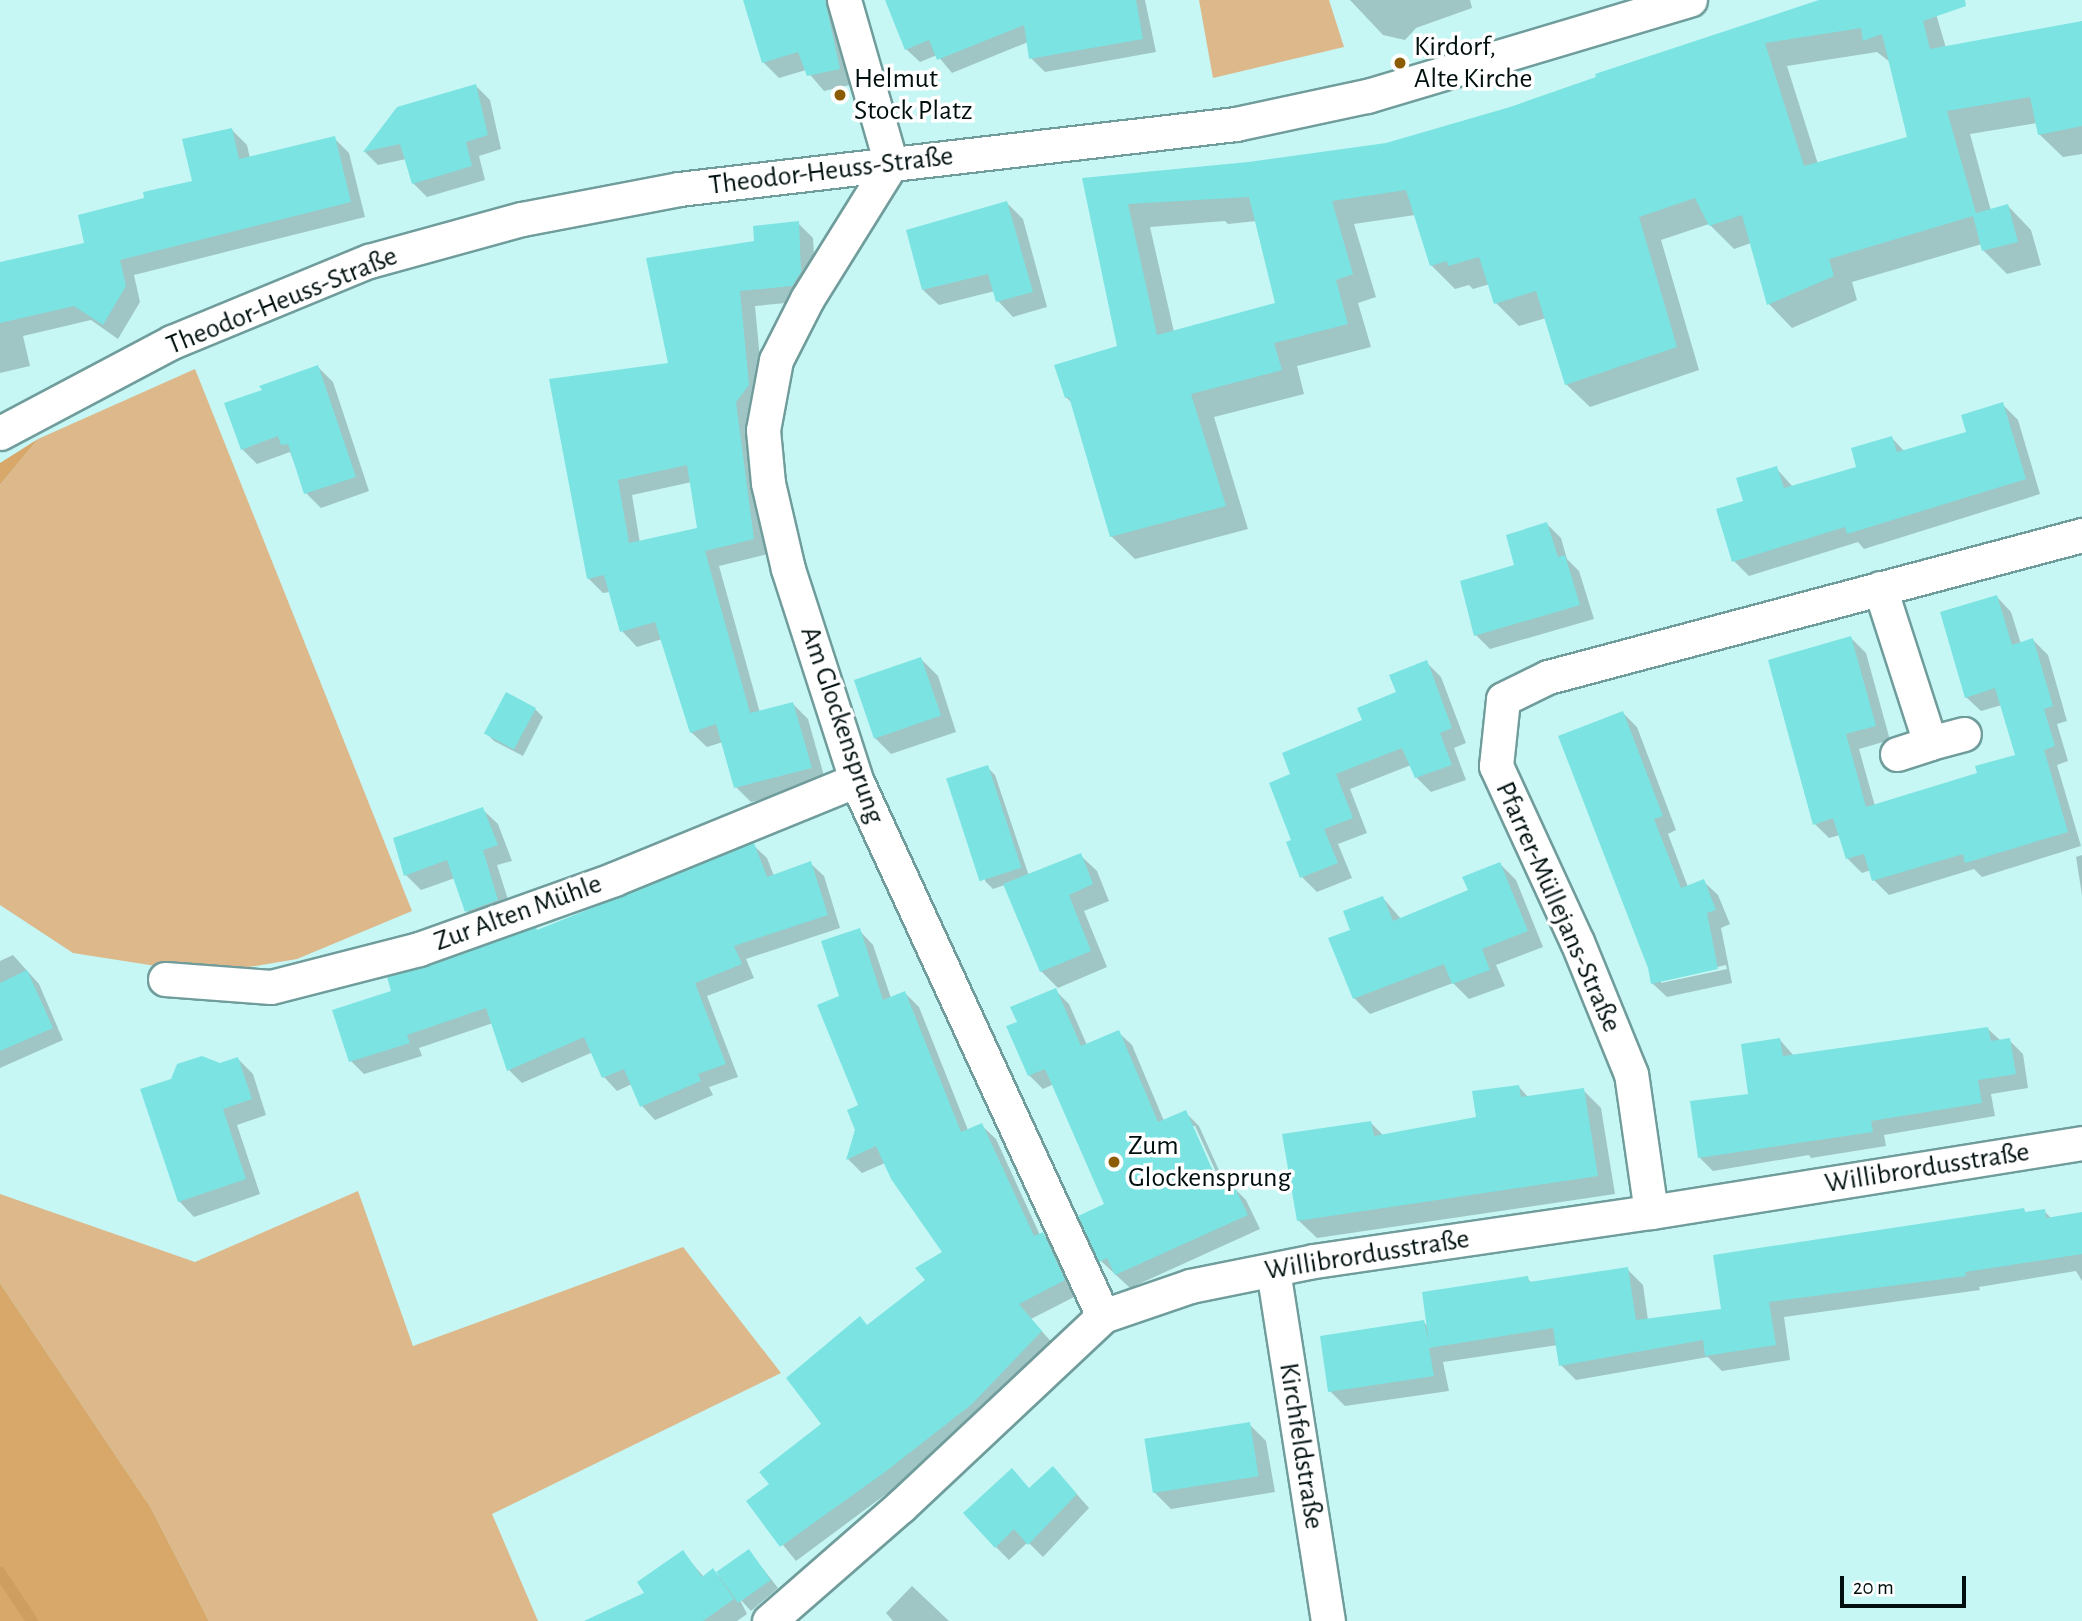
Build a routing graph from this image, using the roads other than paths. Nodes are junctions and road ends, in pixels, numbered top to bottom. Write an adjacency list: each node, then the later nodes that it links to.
1 (844, 0): 3 (street)
2 (1689, 0): 3 (street, Theodor-Heuss-Straße)
3 (891, 164): 4 (street, Theodor-Heuss-Straße); 10 (street, Am Glockensprung)
4 (0, 433)
5 (2082, 535): 6 (street, Pfarrer-Müllejans-Straße)
6 (1880, 588): 8 (street); 13 (street, Pfarrer-Müllejans-Straße)
7 (1964, 734): 8 (street)
8 (1930, 744): 9 (street)
9 (1897, 754)
10 (856, 780): 11 (street, Zur Alten Mühle); 15 (street, Am Glockensprung)
11 (165, 979)
12 (2082, 1143): 13 (street, Willibrordusstraße)
13 (1651, 1212): 14 (street, Willibrordusstraße)
14 (1273, 1270): 15 (street, Willibrordusstraße); 17 (street, Kirchfeldstraße)
15 (1103, 1316): 16 (street, Willibrordusstraße)
16 (769, 1621)
17 (1328, 1621)

